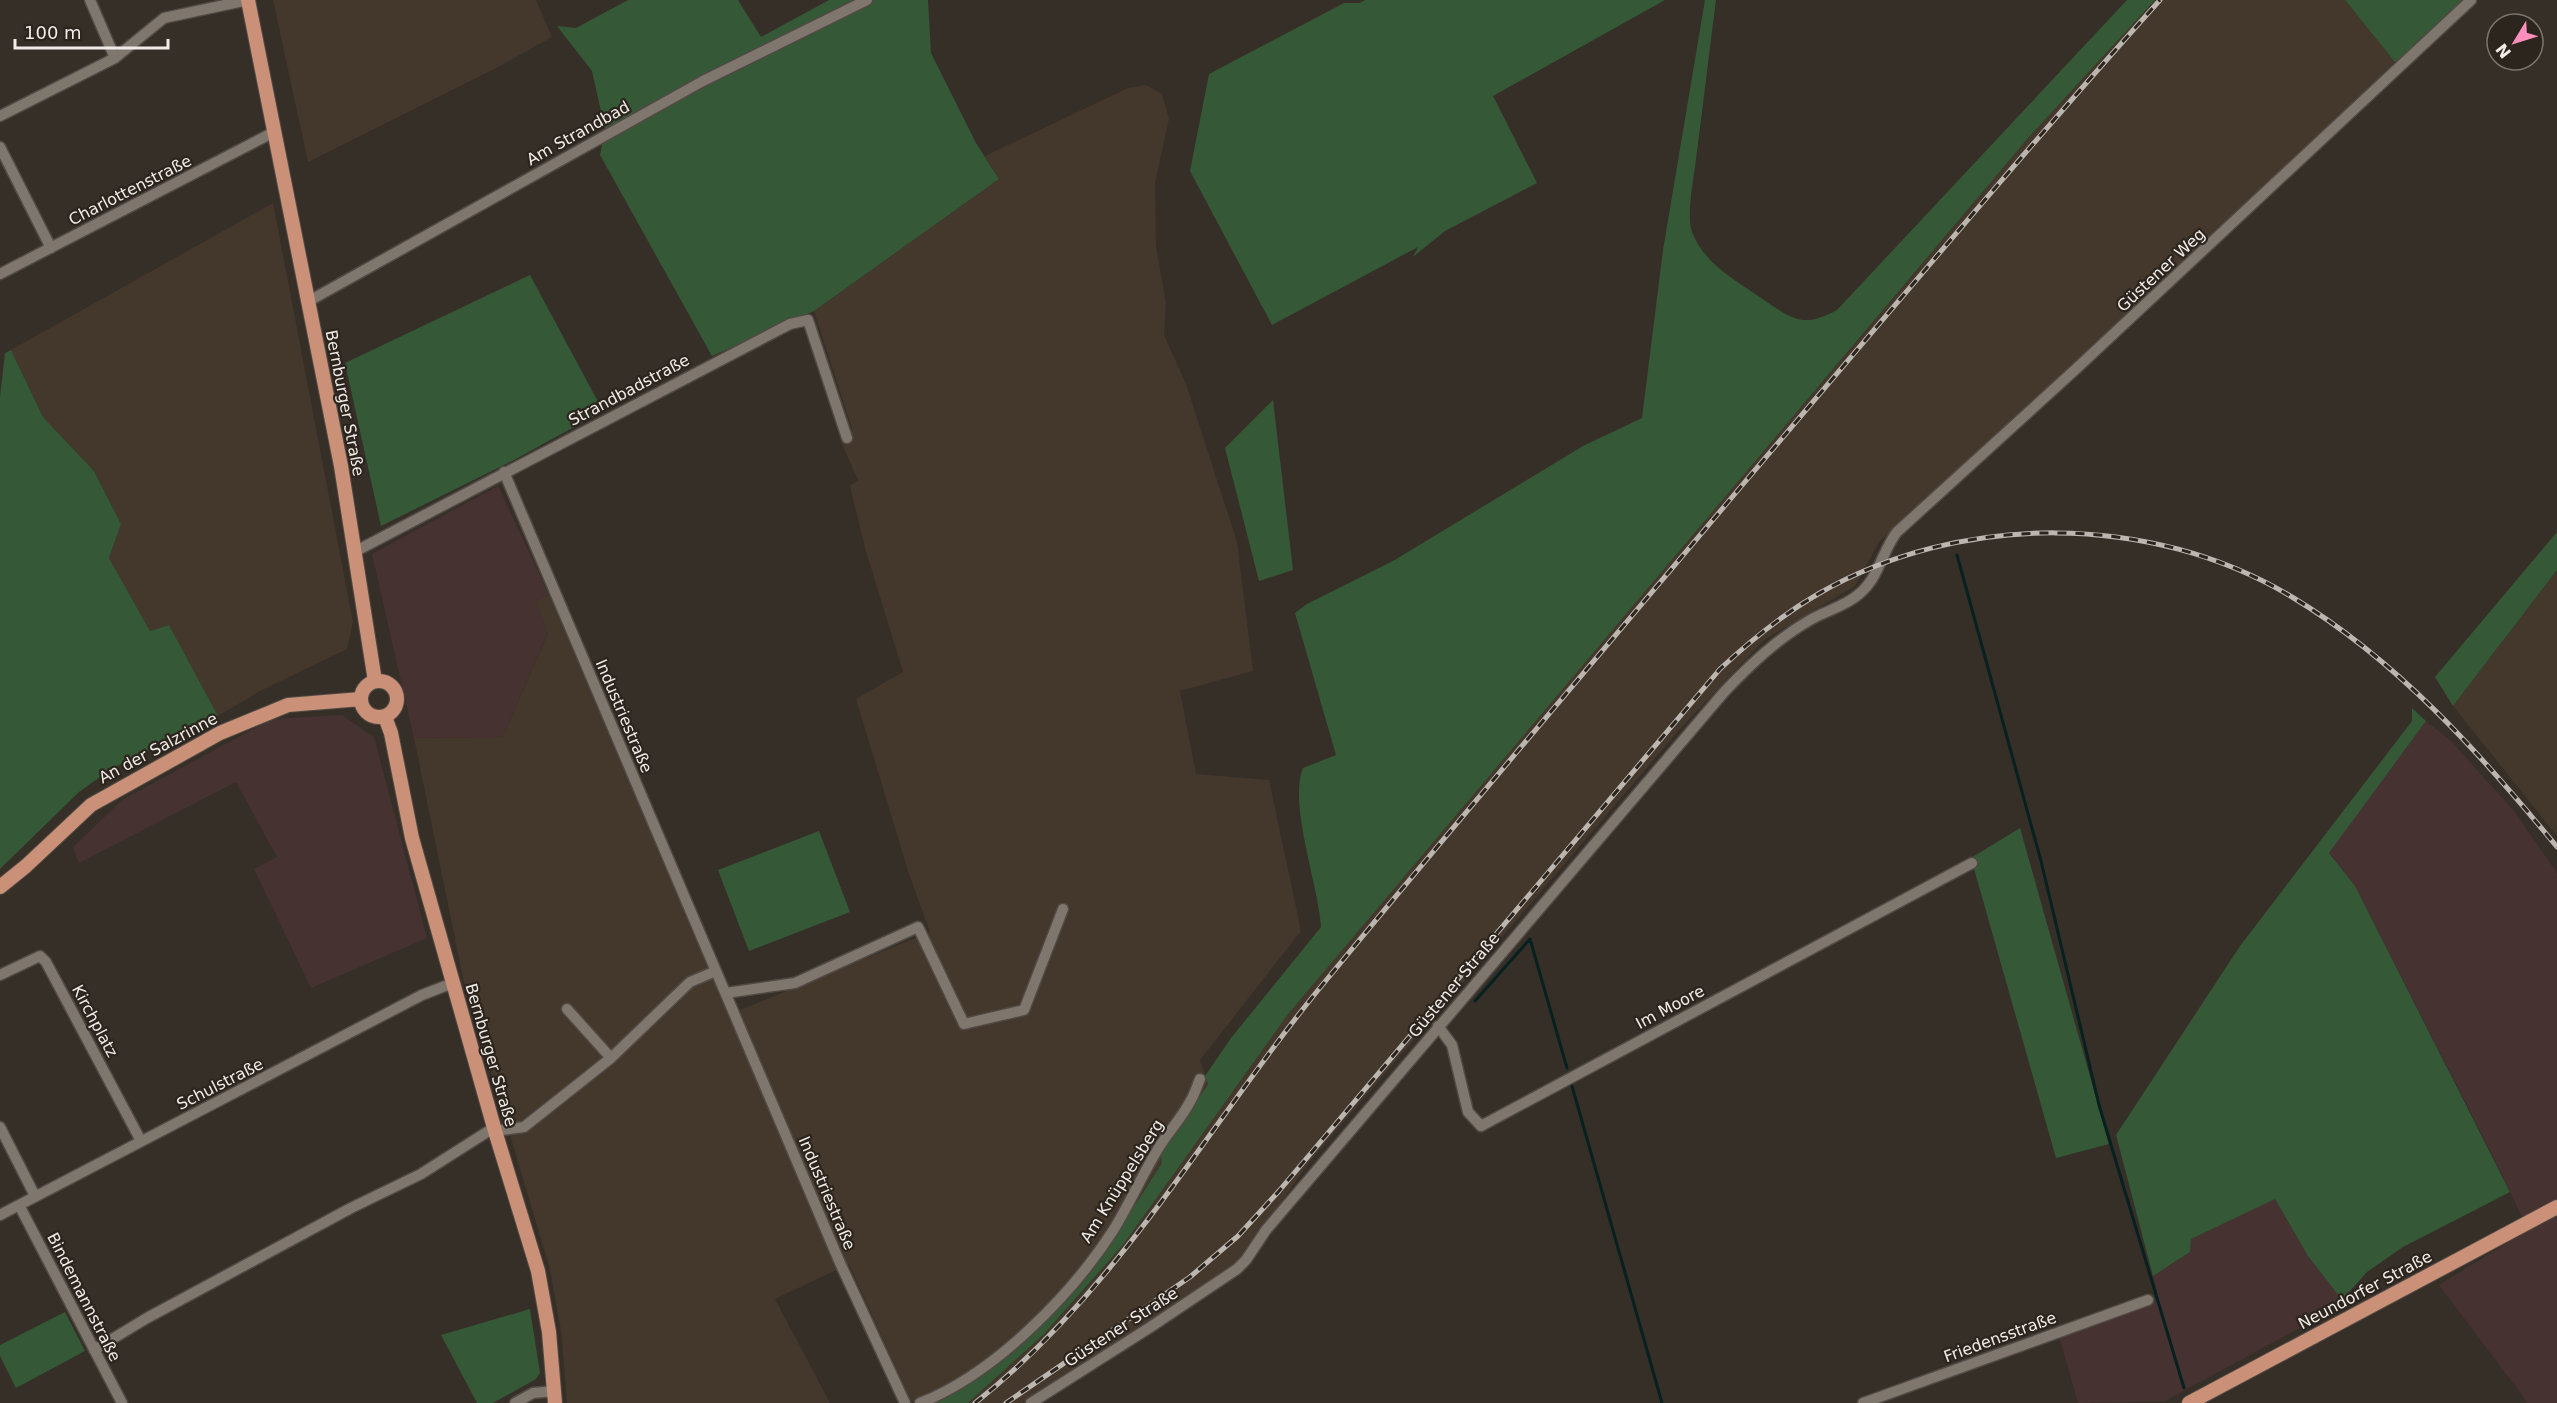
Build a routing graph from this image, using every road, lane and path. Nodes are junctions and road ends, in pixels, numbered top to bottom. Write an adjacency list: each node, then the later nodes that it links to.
1 (90, 0): 5 (street)
2 (248, 0): 5 (street); 7 (main road, Bernburger Straße)
3 (867, 0): 11 (street, Am Strandbad)
4 (2471, 0): 15 (street, Güstener Weg)
5 (114, 58): 6 (street)
6 (0, 116)
7 (274, 132): 9 (street, Charlottenstraße); 11 (main road, Bernburger Straße)
8 (0, 147): 9 (street)
9 (51, 248): 10 (street, Charlottenstraße)
10 (0, 274)
11 (309, 302): 14 (main road, Bernburger Straße)
12 (847, 438): 13 (street, Strandbadstraße)
13 (504, 472): 14 (street, Strandbadstraße); 22 (street, Industriestraße)
14 (356, 551): 16 (main road, Bernburger Straße)
15 (1880, 566): 27 (street, Güstener Straße)
16 (375, 681): 17 (main road); 18 (main road)
17 (361, 699): 18 (main road); 20 (main road, An der Salzrinne)
18 (385, 717): 24 (main road, Bernburger Straße)
19 (1972, 863): 27 (street, Im Moore)
20 (0, 886)
21 (1063, 909): 25 (street)
22 (716, 971): 25 (street, Industriestraße); 28 (street)
23 (0, 975): 32 (street, Kirchplatz)
24 (454, 985): 31 (main road, Bernburger Straße); 32 (street, Schulstraße)
25 (726, 993): 43 (street, Industriestraße)
26 (567, 1009): 28 (street)
27 (1438, 1026): 45 (street, Güstener Straße)
28 (610, 1058): 31 (street)
29 (1200, 1079): 44 (street, Am Knüppelsberg)
30 (0, 1127): 33 (street)
31 (495, 1131): 38 (street); 39 (main road, Bernburger Straße)
32 (141, 1141): 33 (street, Schulstraße)
33 (35, 1196): 34 (street, Schulstraße)
34 (19, 1205): 36 (street, Schulstraße); 38 (street, Bindemannstraße)
35 (2557, 1207): 40 (main road, Neundorfer Straße)
36 (0, 1215)
37 (2148, 1300): 46 (street, Friedensstraße)
38 (94, 1350): 41 (street, Bindemannstraße)
39 (555, 1397): 42 (street)
40 (2206, 1399): 47 (main road, Neundorfer Straße)
41 (122, 1403)
42 (515, 1403)
43 (905, 1403)
44 (920, 1403)
45 (1031, 1403)
46 (1863, 1403)
47 (2189, 1403)

